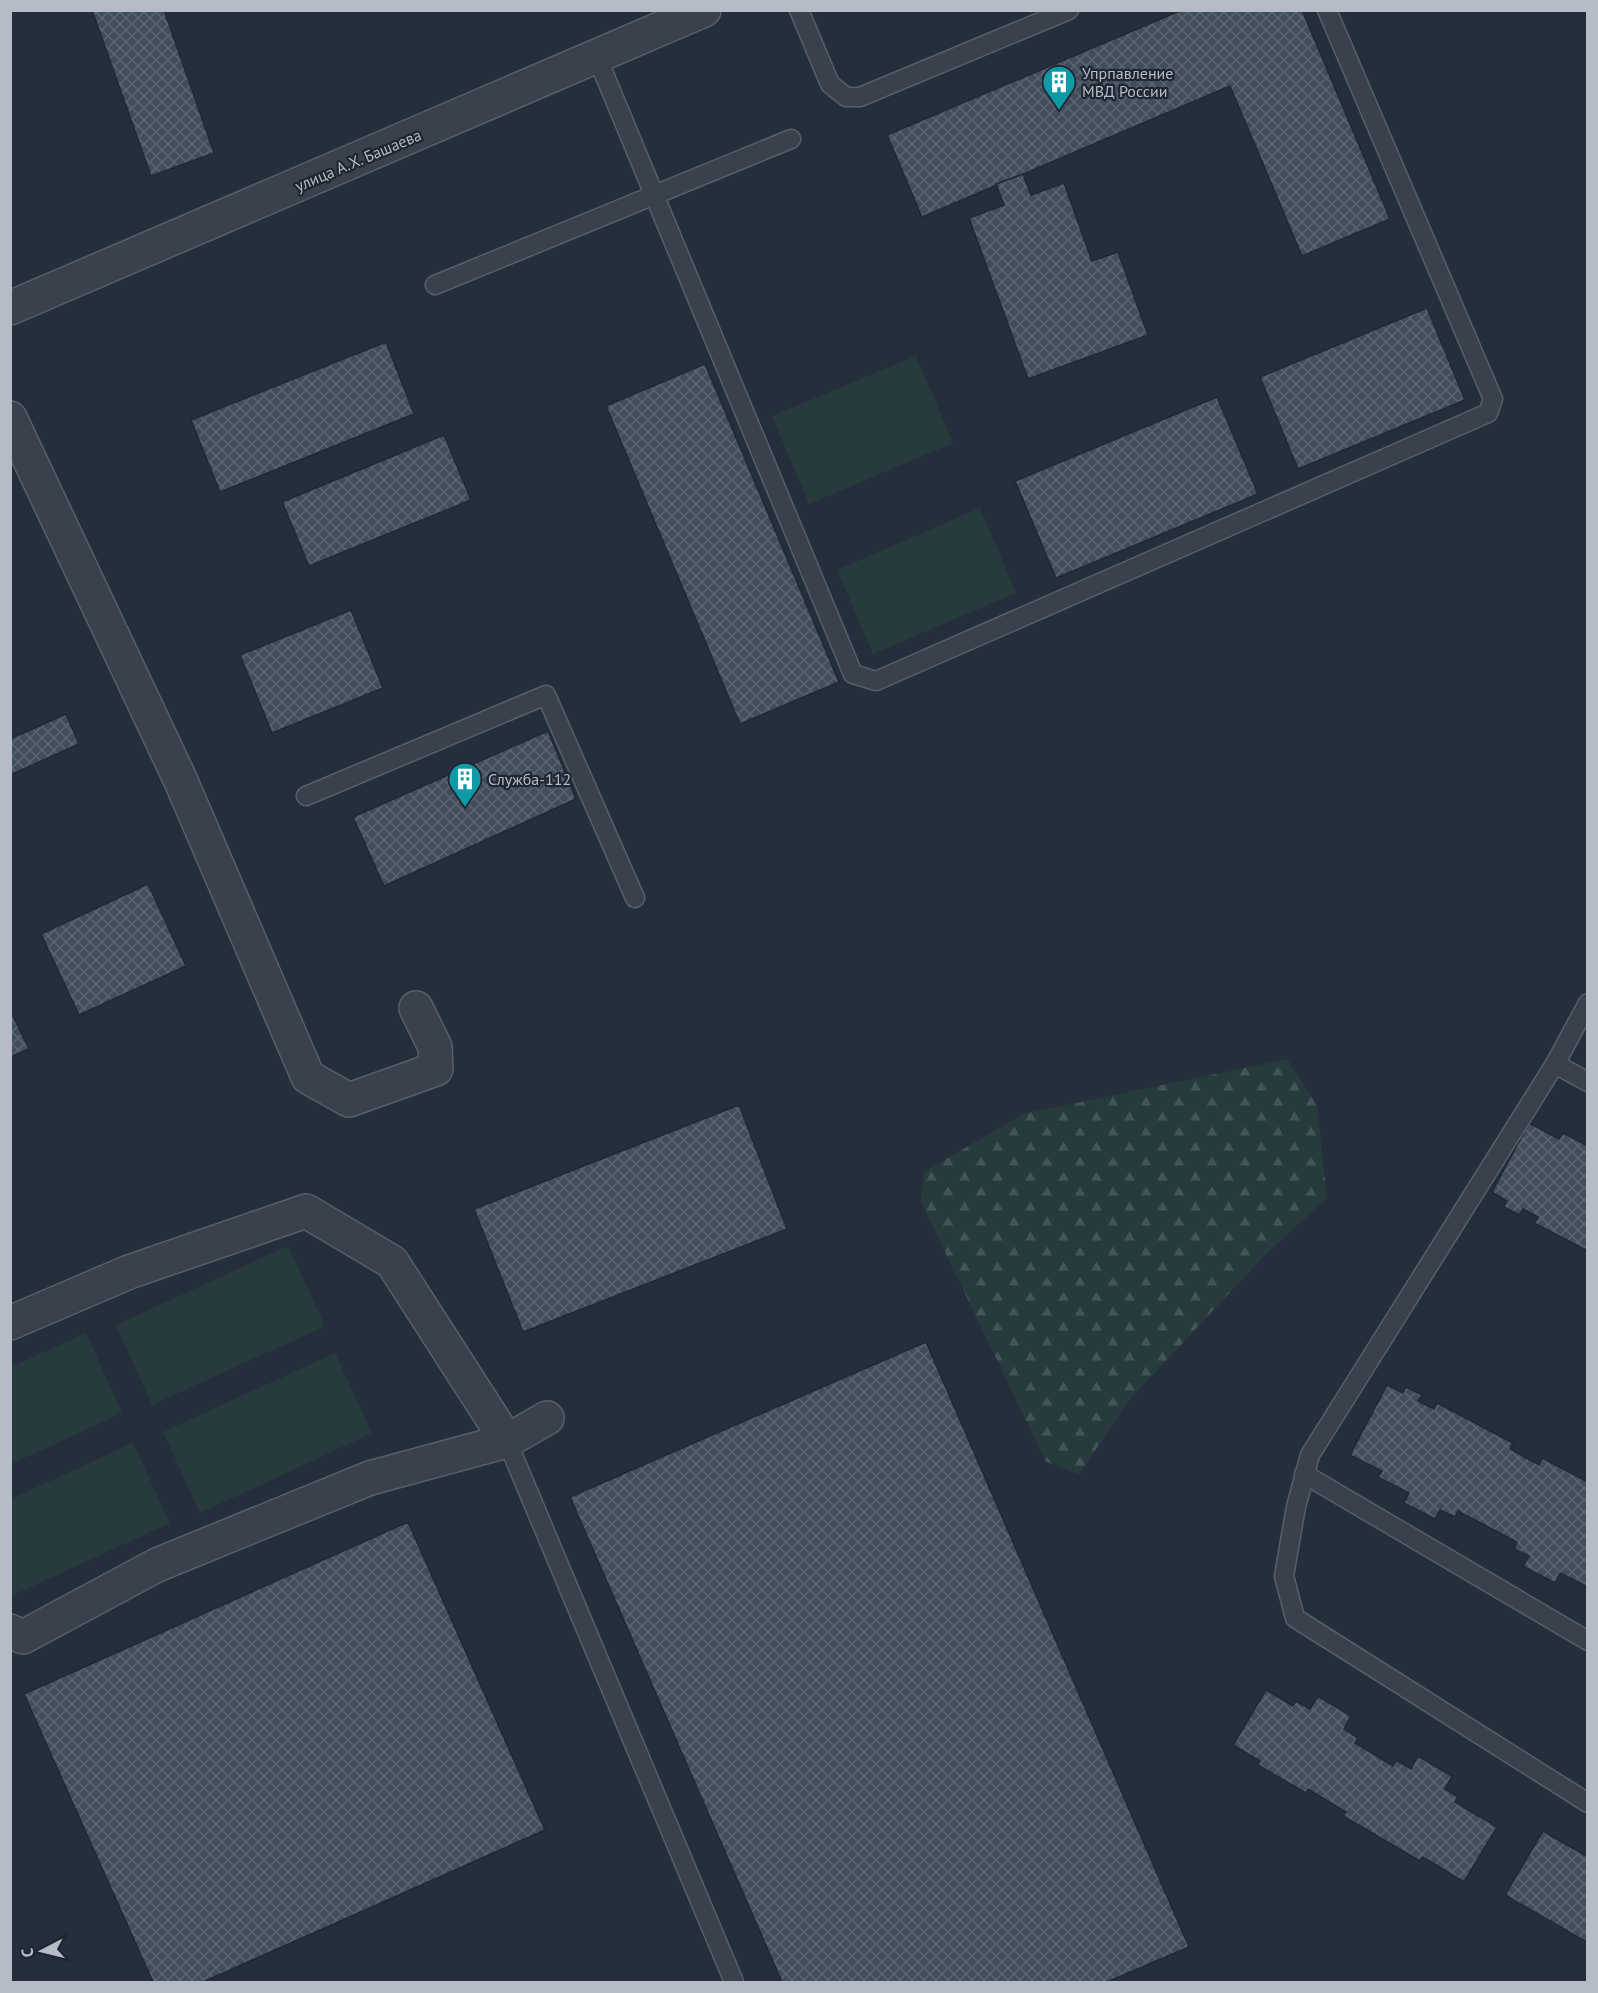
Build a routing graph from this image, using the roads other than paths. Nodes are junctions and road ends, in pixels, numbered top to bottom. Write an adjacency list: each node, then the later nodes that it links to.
1 (704, 10): 5 (street, улица А.Х. Башаева)
2 (799, 10): 3 (lane)
3 (1069, 10)
4 (1327, 10): 7 (lane)
5 (597, 57): 7 (lane); 9 (street, улица А.Х. Башаева)
6 (791, 139): 7 (lane)
7 (654, 196): 8 (lane)
8 (435, 285)
9 (10, 308)
10 (10, 417): 14 (street)
11 (306, 796): 12 (lane)
12 (635, 898)
13 (1587, 1003): 15 (lane)
14 (416, 1008)
15 (1555, 1064): 16 (lane); 20 (lane)
16 (1587, 1082)
17 (10, 1323): 19 (street)
18 (546, 1418): 19 (street)
19 (507, 1441): 21 (street); 24 (lane)
20 (1304, 1474): 22 (lane); 23 (lane)
21 (10, 1631)
22 (1587, 1641)
23 (1587, 1803)
24 (734, 1983)

